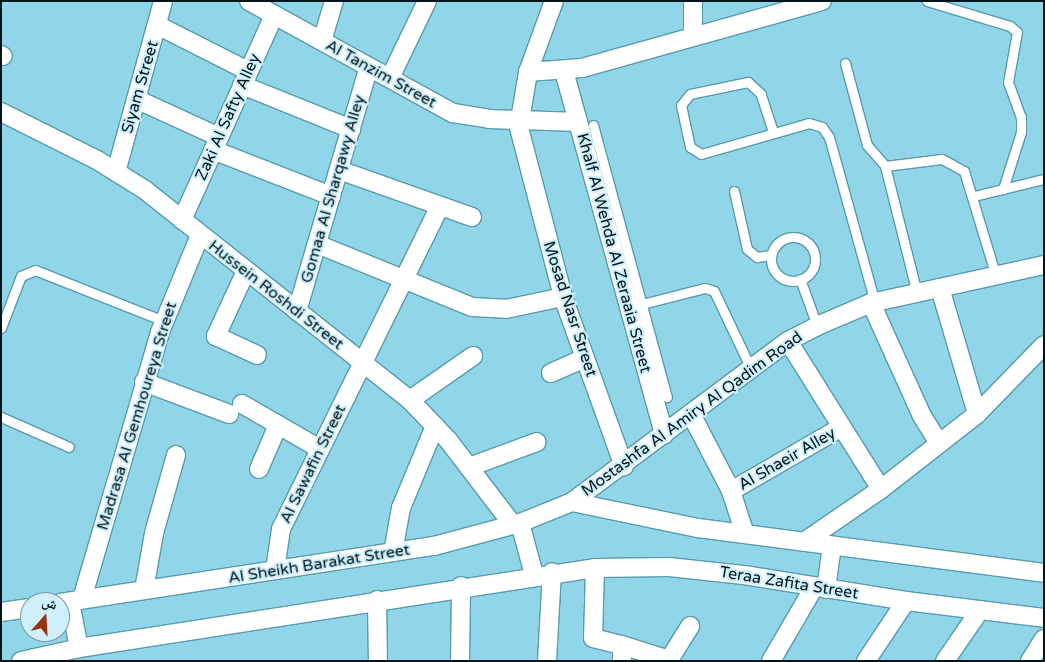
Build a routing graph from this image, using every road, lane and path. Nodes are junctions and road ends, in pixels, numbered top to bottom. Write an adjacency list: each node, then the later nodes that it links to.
1 (163, 1): 10 (street, Siyam Street)
2 (334, 1): 12 (street)
3 (427, 1): 18 (street)
4 (554, 1): 16 (street)
5 (693, 1): 11 (street)
6 (822, 1): 9 (street)
7 (927, 1): 30 (lane)
8 (261, 6): 12 (street, Al Tanzim Street); 17 (street, Zaki Al Safty Alley)
9 (793, 6): 11 (street)
10 (157, 25): 17 (street); 19 (street, Siyam Street)
11 (693, 37): 15 (street)
12 (322, 41): 14 (street, Al Tanzim Street)
13 (845, 63): 26 (lane)
14 (369, 67): 18 (street, Al Tanzim Street); 23 (street, Gomaa Al Sharqawy Alley)
15 (564, 71): 16 (street); 22 (street, Khalf Al Wehda Al Zeraaia Street)
16 (528, 72): 21 (street)
17 (245, 78): 23 (street); 25 (street, Zaki Al Safty Alley)
18 (390, 78): 21 (street, Al Tanzim Street)
19 (136, 98): 25 (street); 28 (street, Siyam Street)
20 (1, 112): 28 (street, Hussein Roshdi Street)
21 (519, 120): 22 (street, Al Tanzim Street); 47 (street, Mosad Nasr Street)
22 (586, 124): 49 (lane); 71 (street, Khalf Al Wehda Al Zeraaia Street)
23 (351, 129): 27 (street, Gomaa Al Sharqawy Alley)
24 (773, 132): 24 (lane); 48 (lane)
25 (216, 143): 32 (street); 36 (street, Zaki Al Safty Alley)
26 (885, 166): 33 (lane); 46 (lane)
27 (339, 170): 32 (street, Gomaa Al Sharqawy Alley); 34 (street)
28 (116, 172): 36 (street, Hussein Roshdi Street)
29 (1044, 179): 30 (lane)
30 (1003, 189): 33 (lane)
31 (734, 191): 39 (lane)
32 (331, 196): 38 (street, Gomaa Al Sharqawy Alley)
33 (974, 196): 42 (lane)
34 (440, 206): 35 (street); 44 (street, Al Sawafin Street)
35 (472, 217)
36 (182, 220): 37 (street, Hussein Roshdi Street)
37 (200, 235): 41 (street, Hussein Roshdi Street); 51 (street, Madrasa Al Gemhoureya Street)
38 (317, 244): 44 (street); 50 (street, Gomaa Al Sharqawy Alley)
39 (770, 255): 43 (lane); 43 (lane)
40 (1044, 265): 42 (street, Mostashfa Al Amiry Al Qadim Road)
41 (246, 271): 50 (street, Hussein Roshdi Street); 56 (street)
42 (996, 276): 45 (street, Mostashfa Al Amiry Al Qadim Road)
43 (800, 278): 52 (lane)
44 (404, 280): 47 (street); 59 (street, Al Sawafin Street)
45 (940, 288): 46 (street, Mostashfa Al Amiry Al Qadim Road); 66 (street)
46 (917, 293): 48 (street, Mostashfa Al Amiry Al Qadim Road)
47 (563, 297): 58 (street, Mosad Nasr Street)
48 (873, 303): 52 (street, Mostashfa Al Amiry Al Qadim Road); 73 (street)
49 (642, 304): 60 (lane); 63 (lane)
50 (297, 311): 59 (street, Hussein Roshdi Street)
51 (164, 321): 53 (lane); 62 (street, Madrasa Al Gemhoureya Street)
52 (817, 326): 54 (street, Mostashfa Al Amiry Al Qadim Road)
53 (1, 328)
54 (788, 341): 60 (street, Mostashfa Al Amiry Al Qadim Road); 70 (street)
55 (1044, 345): 66 (street)
56 (257, 355)
57 (473, 356): 64 (street)
58 (584, 358): 61 (street); 77 (street, Mosad Nasr Street)
59 (362, 362): 64 (street, Hussein Roshdi Street); 75 (street, Al Sawafin Street)
60 (751, 369): 65 (street, Mostashfa Al Amiry Al Qadim Road)
61 (551, 374)
62 (144, 382): 68 (street); 96 (street, Madrasa Al Gemhoureya Street)
63 (668, 397)
64 (410, 400): 69 (street, Hussein Roshdi Street)
65 (691, 414): 71 (street, Mostashfa Al Amiry Al Qadim Road); 81 (street)
66 (977, 414): 73 (street)
67 (1, 417): 74 (lane)
68 (278, 425): 75 (street); 79 (street)
69 (435, 426): 78 (street, Hussein Roshdi Street); 87 (street)
70 (842, 427): 80 (street); 81 (street, Al Shaeir Alley)
71 (664, 435): 77 (street, Mostashfa Al Amiry Al Qadim Road)
72 (537, 442): 78 (street)
73 (939, 443): 80 (street)
74 (69, 447)
75 (320, 449): 89 (street, Al Sawafin Street)
76 (176, 455): 94 (street)
77 (624, 466): 82 (street, Mostashfa Al Amiry Al Qadim Road)
78 (469, 467): 83 (street, Hussein Roshdi Street)
79 (259, 469)
80 (881, 489): 85 (street)
81 (731, 491): 84 (street)
82 (572, 502): 83 (street, Al Sheikh Barakat Street); 84 (street)
83 (516, 524): 87 (street, Al Sheikh Barakat Street); 91 (street)
84 (745, 534): 85 (street)
85 (804, 542): 86 (street)
86 (832, 546): 90 (street); 93 (street)
87 (393, 552): 89 (street, Al Sheikh Barakat Street)
88 (595, 568): 91 (street, Teraa Zafita Street); 93 (street, Teraa Zafita Street); 105 (street)
89 (275, 570): 94 (street, Al Sheikh Barakat Street)
90 (1044, 573)
91 (543, 574): 92 (street); 109 (street)
92 (461, 586): 95 (street); 108 (street)
93 (820, 588): 97 (street, Teraa Zafita Street); 110 (street)
94 (144, 590): 96 (street, Al Sheikh Barakat Street)
95 (377, 600): 104 (street); 107 (street)
96 (70, 601): 104 (street)
97 (906, 601): 99 (street, Teraa Zafita Street); 111 (street)
98 (20, 609): 100 (street)
99 (980, 610): 101 (street, Teraa Zafita Street); 112 (street)
100 (1, 612)
101 (1044, 618)
102 (690, 626): 105 (street)
103 (1044, 639): 113 (street)
104 (76, 652): 106 (street)
105 (622, 653)
106 (21, 661)
107 (378, 661)
108 (460, 661)
109 (547, 661)
110 (771, 661)
111 (866, 661)
112 (945, 661)
113 (1030, 661)

